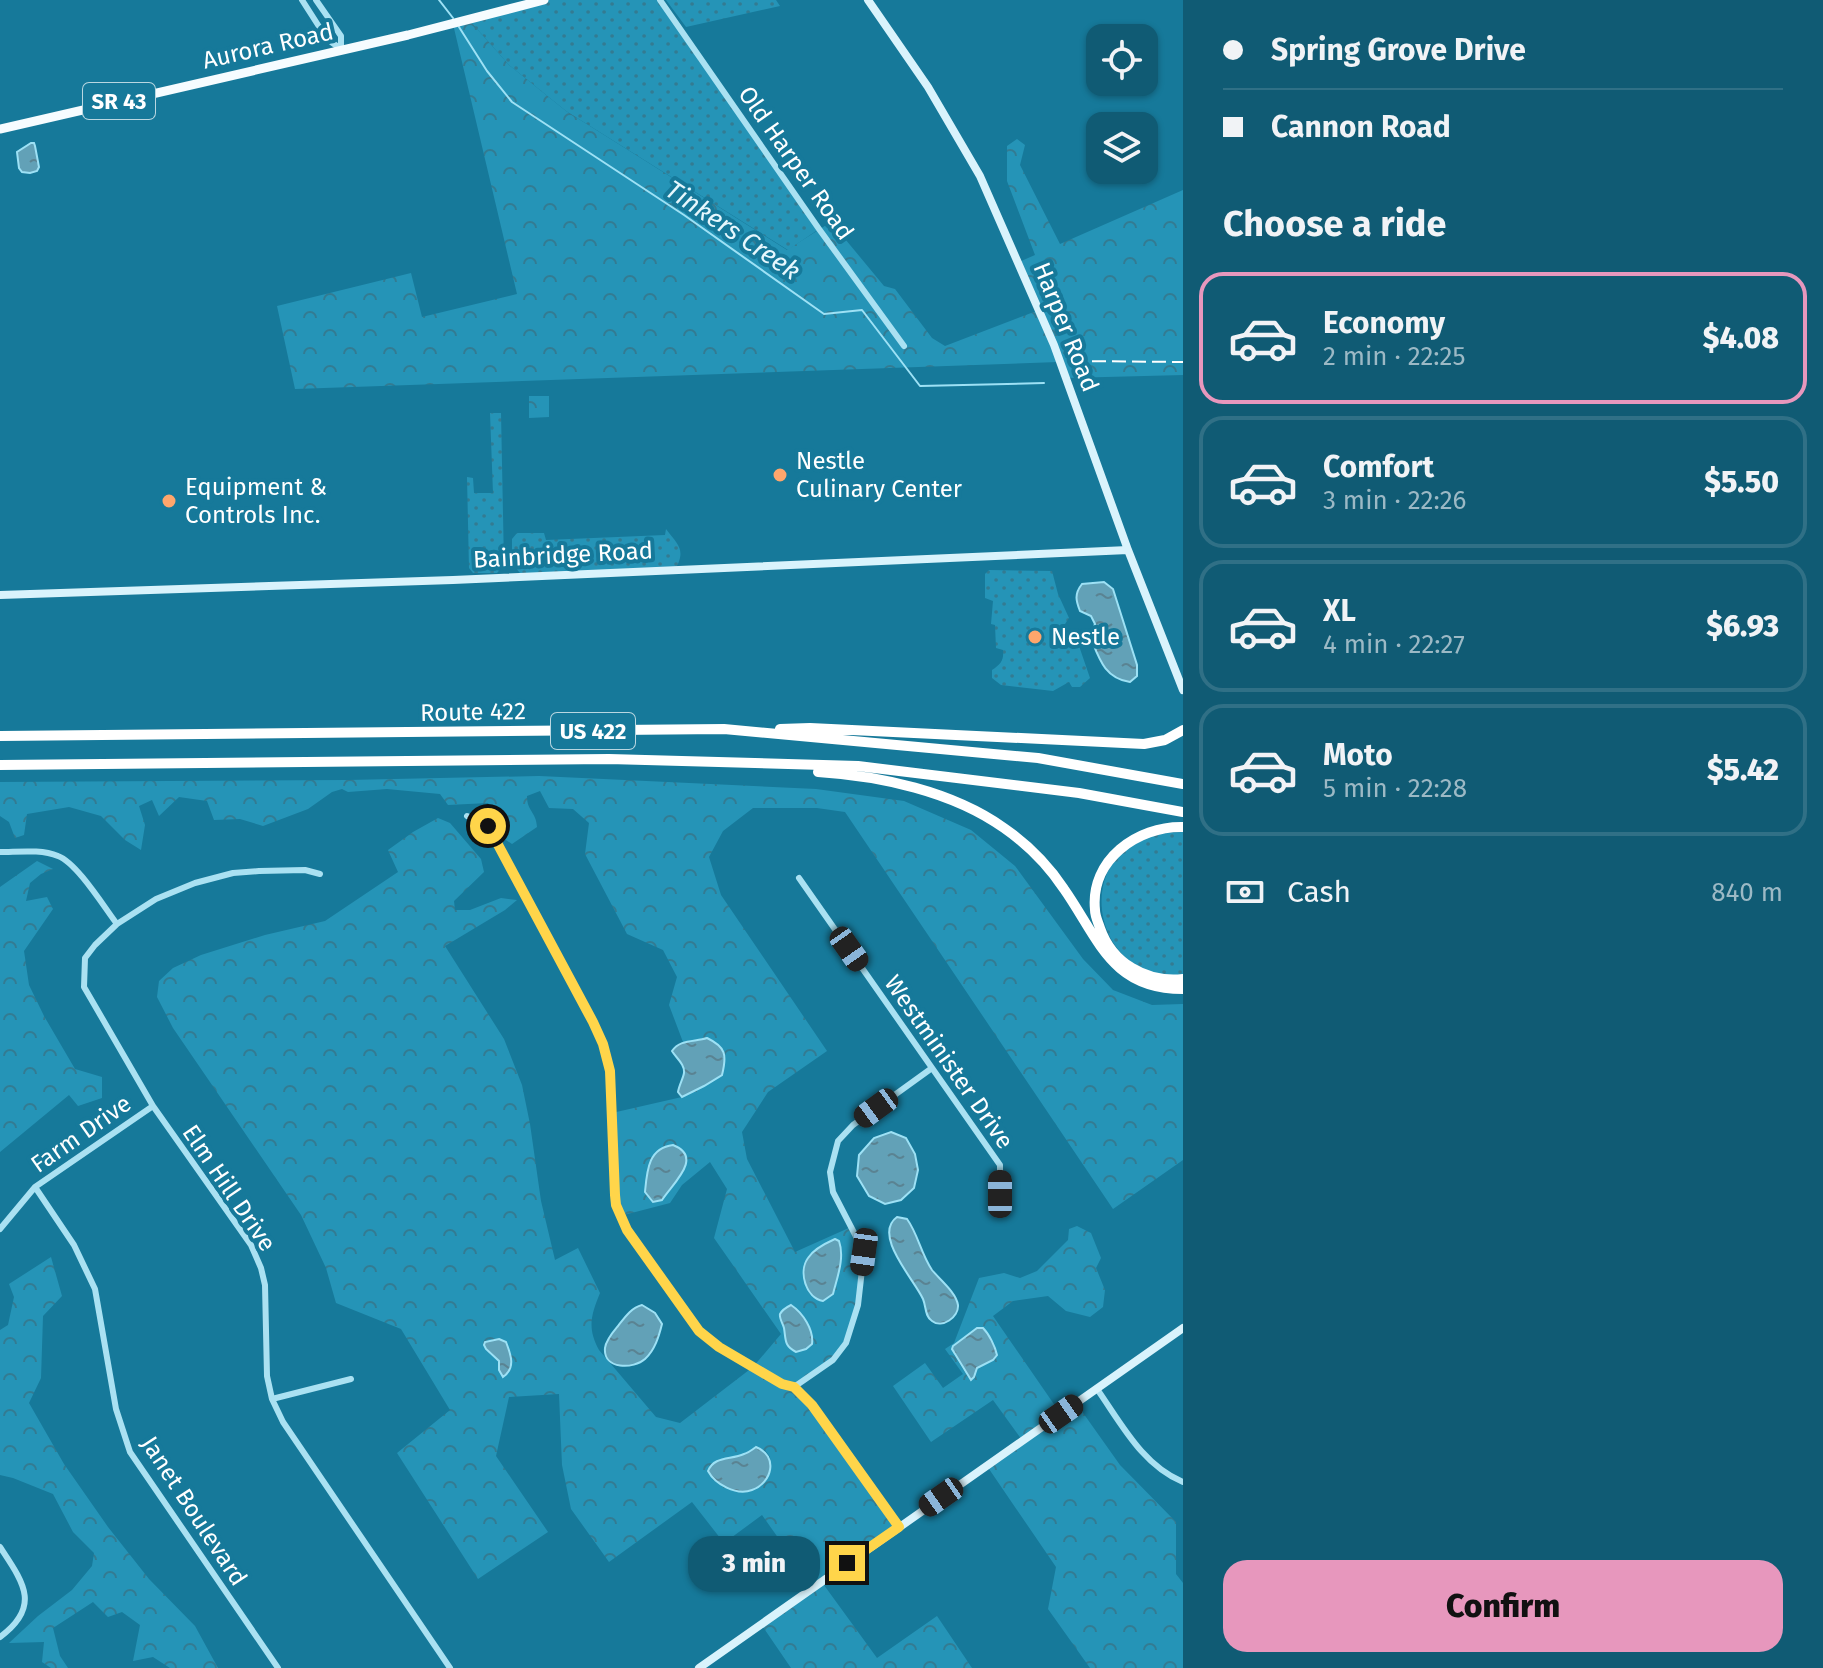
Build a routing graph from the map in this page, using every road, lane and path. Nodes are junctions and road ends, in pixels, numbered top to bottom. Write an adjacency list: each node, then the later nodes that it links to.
1 (302, 0): 6 (street)
2 (316, 0): 6 (street)
3 (544, 0): 6 (main road, Aurora Road / SR 43)
4 (660, 0): 8 (street, Old Harper Road)
5 (868, 0): 9 (street, Harper Road)
6 (341, 49): 7 (main road, Aurora Road / SR 43)
7 (0, 129)
8 (904, 346)
9 (1128, 550): 10 (street, Bainbridge Road); 11 (street, Harper Road)
10 (0, 595)
11 (1183, 690)
12 (724, 729): 13 (highway); 14 (highway, Route 422 / US 422); 17 (highway, Route 422 / US 422)
13 (1183, 730)
14 (0, 736)
15 (672, 761): 16 (highway, Route 422 / US 422); 18 (highway, Route 422 / US 422); 26 (highway)
16 (0, 765)
17 (1183, 784)
18 (1183, 812)
19 (467, 816): 34 (street)
20 (1183, 827): 25 (highway)
21 (0, 852): 24 (street)
22 (320, 874): 24 (street, Elm Hill Drive)
23 (799, 878): 27 (street, Westminister Drive)
24 (117, 924): 28 (street, Elm Hill Drive)
25 (1183, 979)
26 (1183, 989)
27 (932, 1068): 30 (street, Westminister Drive); 34 (street)
28 (153, 1106): 29 (street, Farm Drive); 36 (street, Elm Hill Drive)
29 (35, 1187): 31 (street, Farm Drive); 41 (street, Janet Boulevard)
30 (1000, 1194)
31 (0, 1229)
32 (1183, 1328): 35 (street)
33 (351, 1379): 36 (street)
34 (794, 1387): 38 (street)
35 (1097, 1389): 37 (street); 38 (street)
36 (272, 1399): 42 (street, Elm Hill Drive)
37 (1183, 1482)
38 (899, 1527): 43 (street)
39 (0, 1547): 40 (street)
40 (0, 1637)
41 (278, 1668)
42 (450, 1668)
43 (699, 1668)

